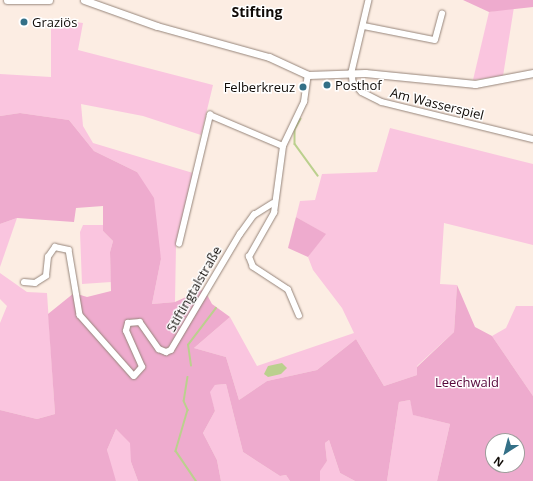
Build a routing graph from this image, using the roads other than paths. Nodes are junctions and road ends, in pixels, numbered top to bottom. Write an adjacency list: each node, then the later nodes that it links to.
1 (7, 0): 2 (street)
2 (49, 0)
3 (84, 0): 9 (street)
4 (369, 0): 6 (street)
5 (442, 14): 6 (street)
6 (364, 26): 7 (street)
7 (352, 72): 8 (street); 9 (street); 10 (street, Am Wasserspiel)
8 (533, 73)
9 (308, 75): 11 (street)
10 (533, 139)
11 (282, 146): 12 (street); 13 (street)
12 (273, 203): 14 (street, Stiftingtalstraße); 15 (street)
13 (179, 244)
14 (24, 282)
15 (299, 316)

